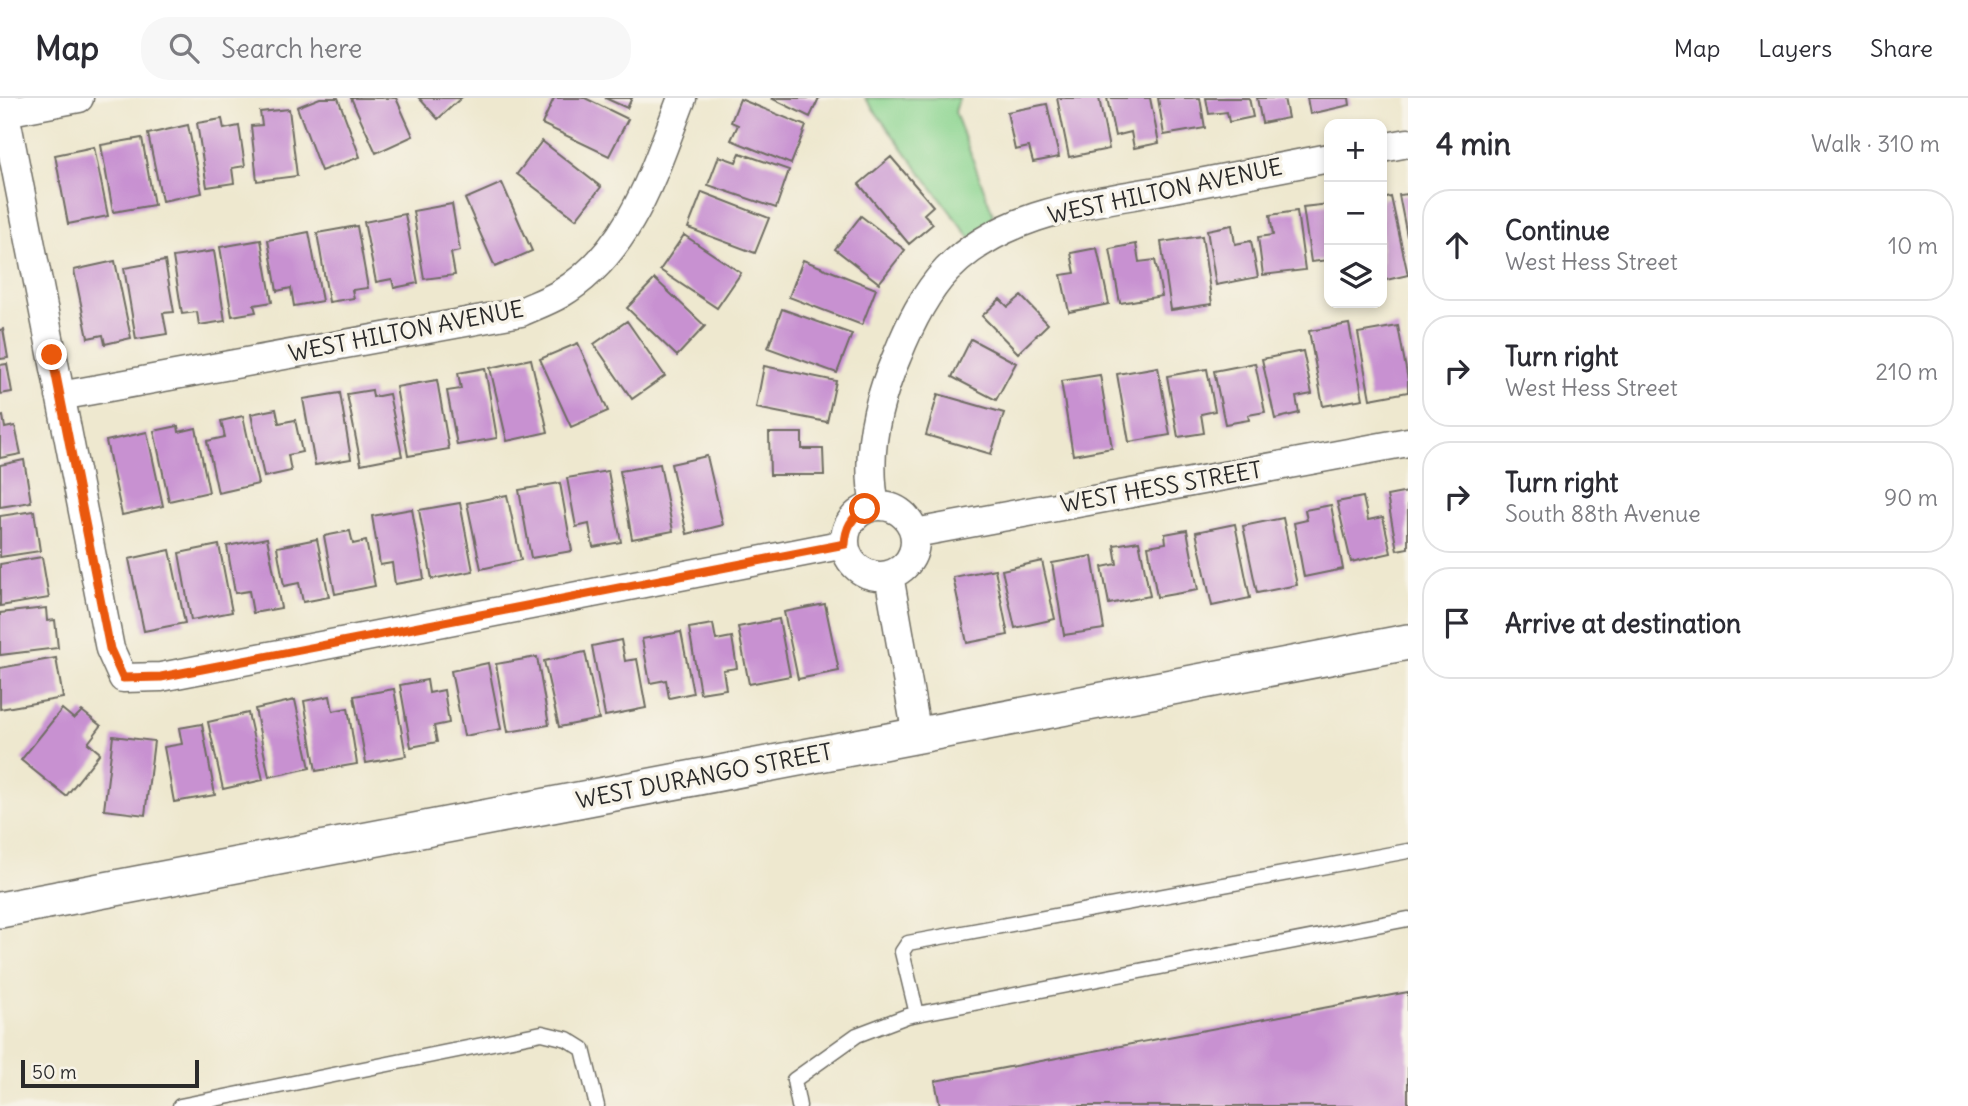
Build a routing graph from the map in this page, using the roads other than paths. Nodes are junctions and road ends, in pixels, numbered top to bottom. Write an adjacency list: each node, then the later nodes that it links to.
1 (79, 98): 3 (street)
2 (682, 98): 7 (street, WEST HILTON AVENUE)
3 (3, 105): 7 (street)
4 (1408, 143): 5 (street)
5 (1387, 147)
6 (1324, 159): 9 (street, WEST HILTON AVENUE)
7 (60, 396): 11 (street)
8 (1408, 442): 10 (street, WEST HESS STREET)
9 (875, 506): 10 (street); 11 (street)
10 (915, 533): 12 (street)
11 (845, 544): 12 (street)
12 (889, 575): 14 (street)
13 (1408, 642): 14 (street, WEST DURANGO STREET)
14 (917, 736): 16 (street, WEST DURANGO STREET)
15 (1408, 850): 18 (lane)
16 (0, 910)
17 (1408, 919): 18 (lane)
18 (917, 1014): 21 (lane)
19 (180, 1106): 20 (lane)
20 (597, 1106)
21 (799, 1106)

